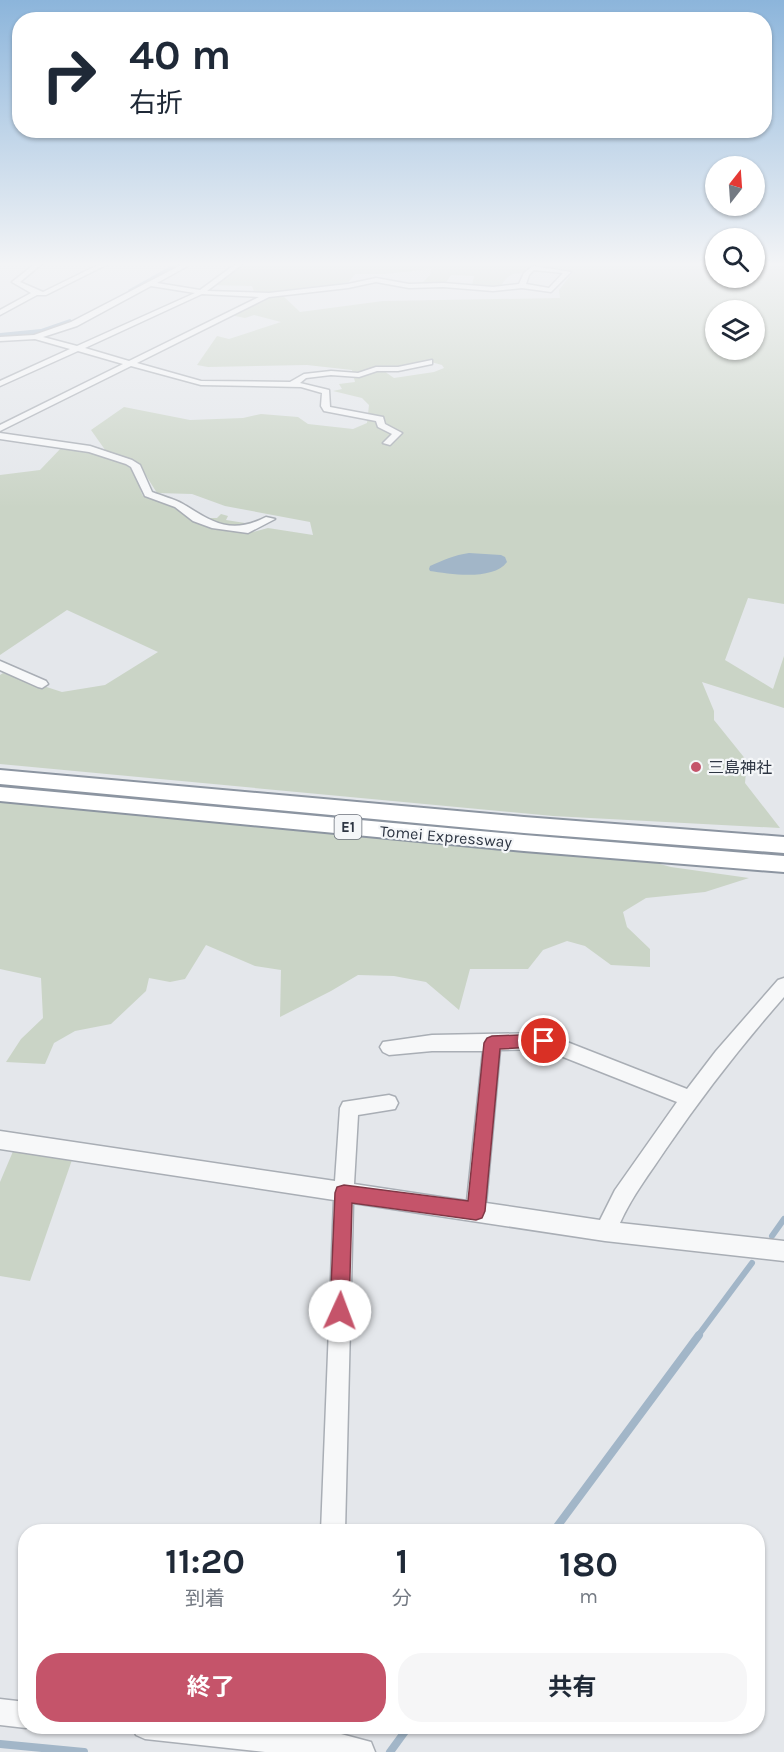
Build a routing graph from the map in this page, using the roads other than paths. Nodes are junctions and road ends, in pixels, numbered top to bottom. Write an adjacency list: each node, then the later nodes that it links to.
1 (62, 345): 4 (street)
2 (86, 345): 4 (street)
3 (167, 345): 6 (street)
4 (77, 349): 6 (street); 7 (street)
5 (429, 362): 8 (street)
6 (131, 364): 8 (street); 9 (street)
7 (0, 384)
8 (291, 386): 11 (street)
9 (0, 429)
10 (0, 436): 12 (street)
11 (387, 443)
12 (270, 519)
13 (0, 665): 14 (street)
14 (42, 684)
15 (0, 777): 18 (highway, Tomei Expressway / E1)
16 (0, 794): 18 (highway, Tomei Expressway / E1)
17 (784, 845): 18 (highway, Tomei Expressway / E1)
18 (695, 848): 19 (highway, Tomei Expressway / E1)
19 (784, 864)
20 (784, 985): 21 (street)
21 (778, 1002): 24 (street)
22 (492, 1043): 23 (street); 24 (street); 28 (street)
23 (389, 1047)
24 (690, 1099): 29 (street)
25 (389, 1103): 27 (street)
26 (2, 1144): 27 (street)
27 (344, 1193): 28 (street); 31 (street)
28 (476, 1211): 29 (street)
29 (605, 1231): 30 (street)
30 (784, 1251)
31 (333, 1524)
32 (0, 1712): 33 (street)
33 (18, 1714)
34 (243, 1734): 35 (street)
35 (328, 1741): 36 (street)
36 (361, 1752)

